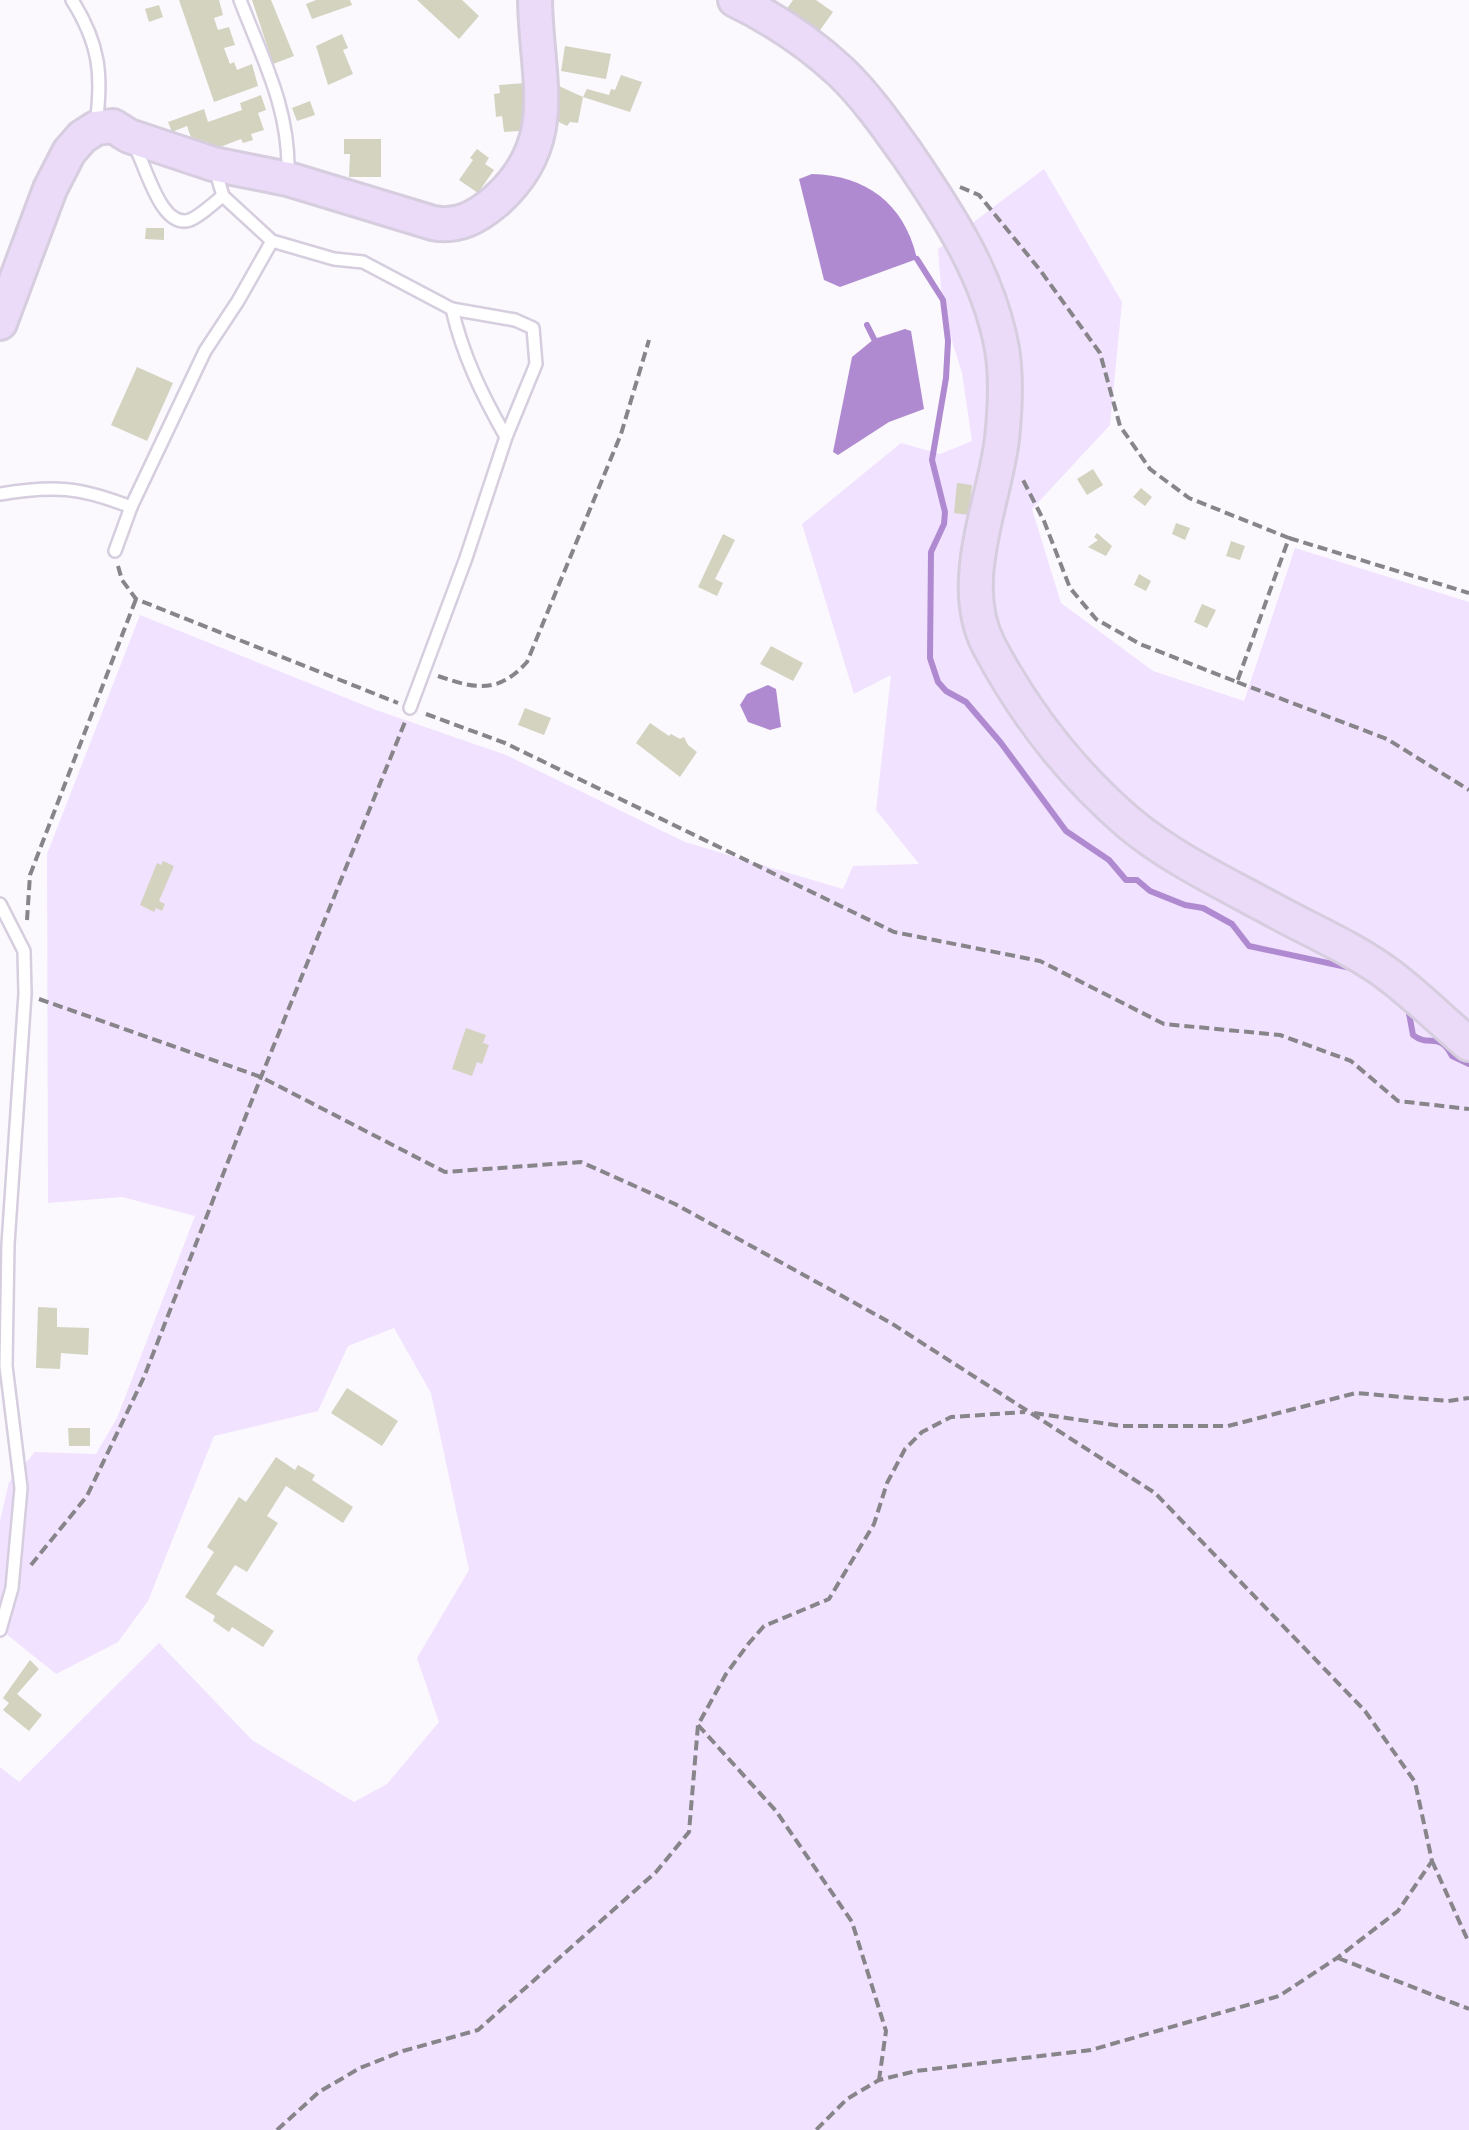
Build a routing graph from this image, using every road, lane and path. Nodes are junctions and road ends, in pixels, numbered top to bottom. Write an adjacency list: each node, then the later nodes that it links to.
1 (240, 0): 9 (lane)
2 (535, 0): 9 (street)
3 (736, 0): 8 (street)
4 (75, 1): 5 (lane)
5 (96, 128): 6 (street); 13 (street)
6 (129, 136): 7 (street); 10 (lane)
7 (213, 164): 9 (street); 10 (lane)
8 (914, 166): 16 (street); 19 (path)
9 (288, 179)
10 (223, 196): 11 (lane)
11 (272, 241): 12 (lane); 18 (lane)
12 (452, 308): 15 (lane); 15 (lane)
13 (0, 323)
14 (649, 340): 22 (path)
15 (506, 438): 22 (lane)
16 (1002, 441): 23 (path); 30 (street)
17 (0, 494): 18 (lane)
18 (131, 507): 20 (lane)
19 (1288, 538): 21 (path); 23 (path)
20 (114, 550): 28 (path)
21 (1469, 593)
22 (424, 671): 24 (lane)
23 (1237, 682): 25 (path)
24 (410, 708): 31 (path)
25 (1469, 790)
26 (710, 841): 32 (path)
27 (0, 904): 28 (lane)
28 (24, 951): 29 (lane)
29 (25, 994): 31 (path); 35 (lane)
30 (1469, 1044)
31 (260, 1077): 34 (path); 35 (path)
32 (1469, 1109)
33 (1469, 1398): 34 (path)
34 (1029, 1412): 37 (path); 38 (path)
35 (12, 1588): 36 (lane)
36 (0, 1630)
37 (698, 1725): 42 (path); 43 (path)
38 (1432, 1861): 39 (path); 40 (path)
39 (1469, 1943)
40 (1338, 1958): 41 (path); 42 (path)
41 (1469, 2008)
42 (879, 2080): 44 (path)
43 (277, 2130)
44 (816, 2130)

